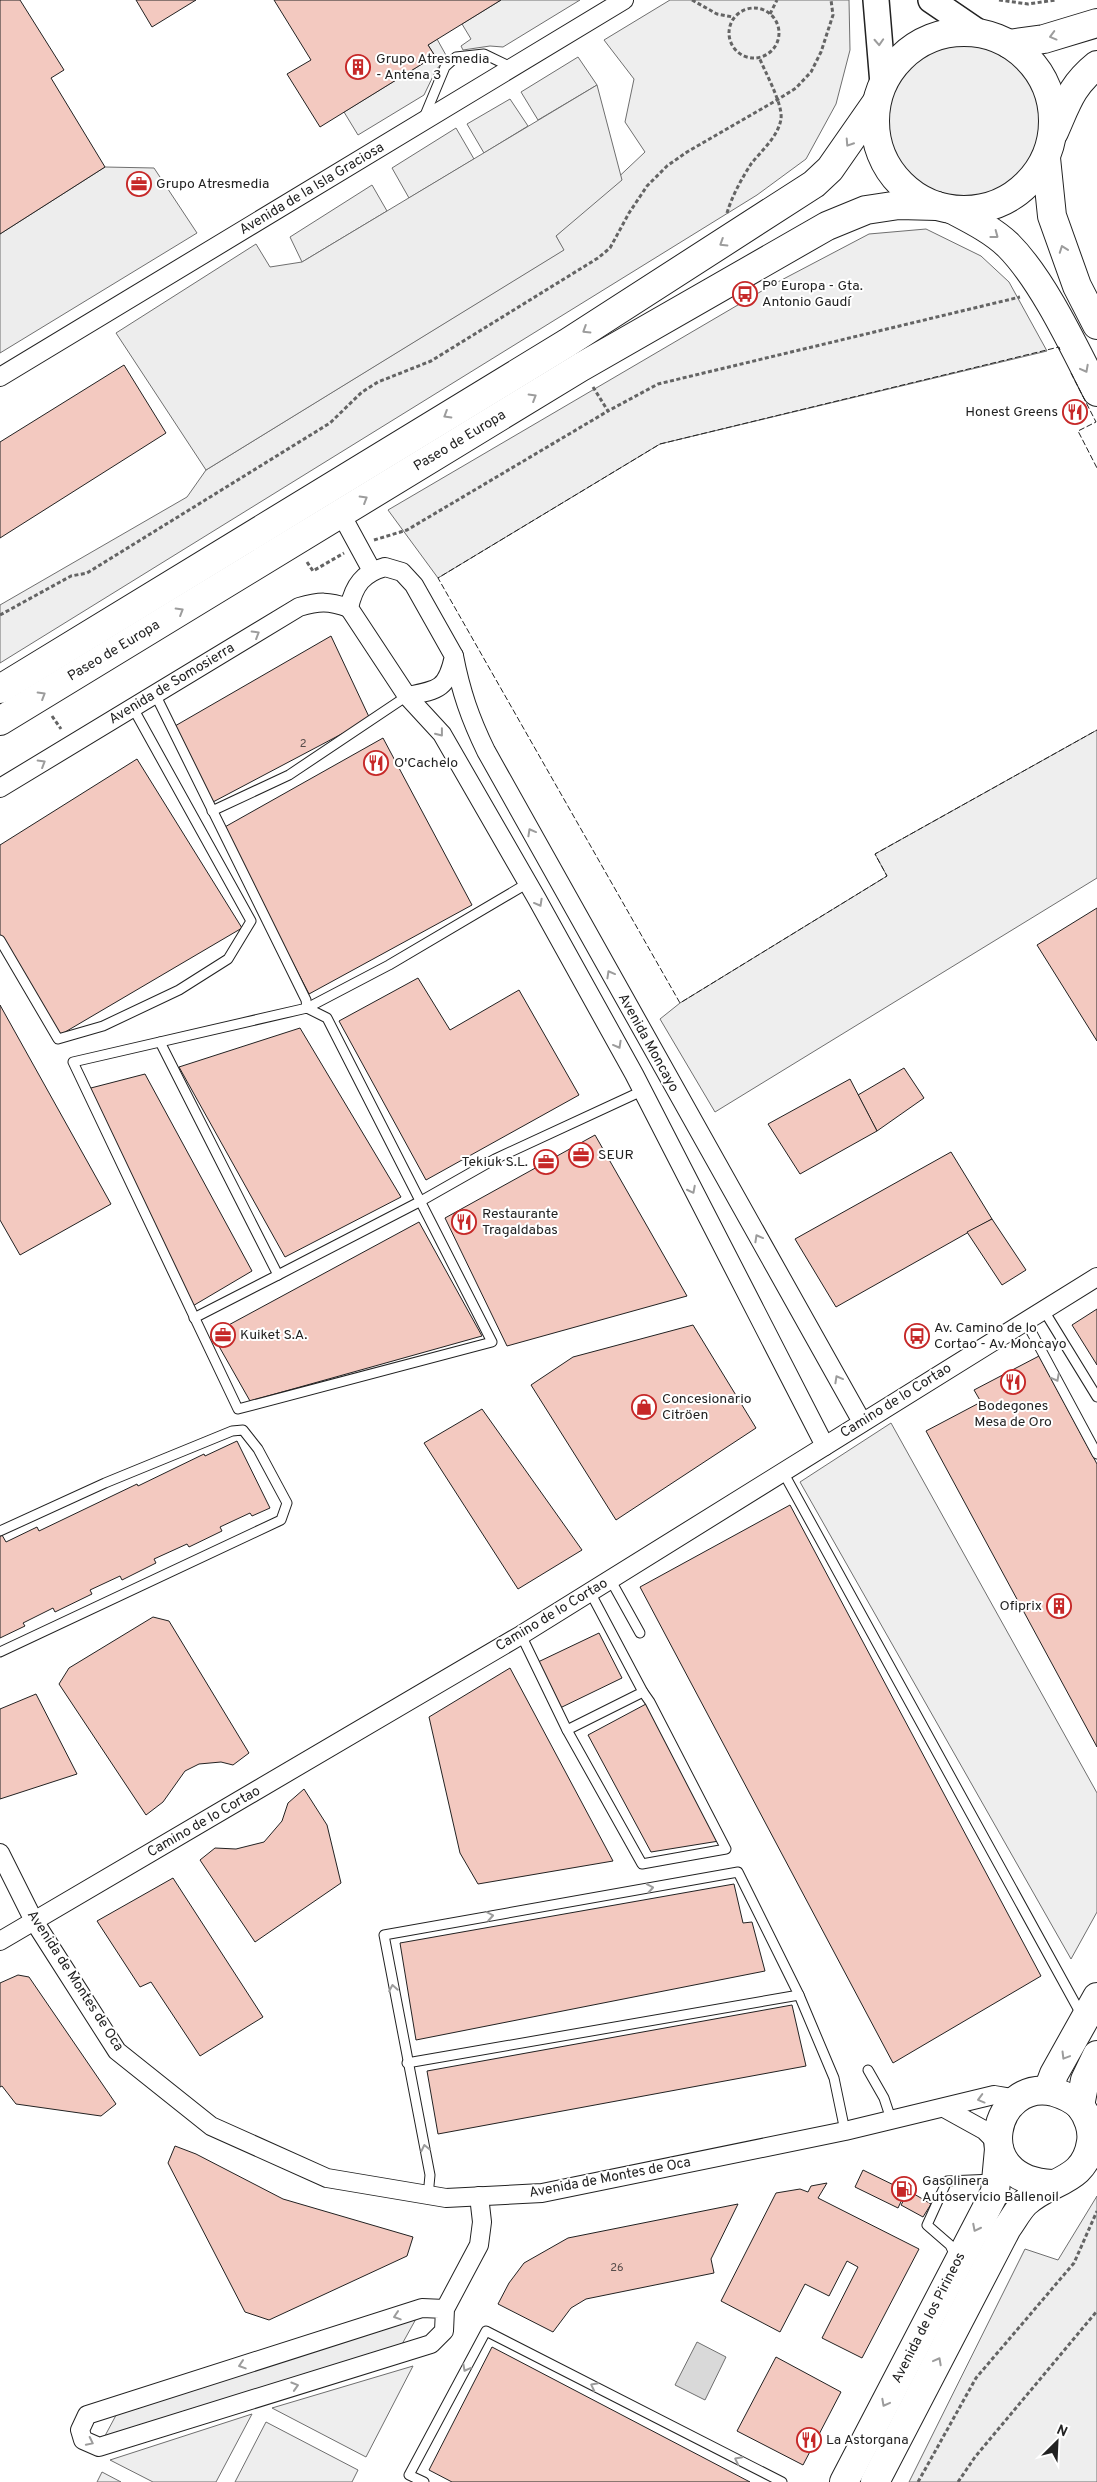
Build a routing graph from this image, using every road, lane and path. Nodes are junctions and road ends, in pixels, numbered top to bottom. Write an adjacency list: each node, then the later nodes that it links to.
1 (624, 0): 17 (street, Avenida de la Isla Graciosa)
2 (692, 0): 11 (path)
3 (777, 0): 10 (path)
4 (830, 0): 19 (path)
5 (876, 0): 18 (main road, one-way to 18)
6 (931, 0): 13 (main road)
7 (999, 0): 9 (path)
8 (1056, 0): 9 (path)
9 (1013, 2)
10 (770, 14): 11 (path); 15 (path)
11 (734, 17): 15 (path)
12 (1097, 23): 14 (main road, one-way to 14)
13 (981, 34): 14 (main road); 18 (main road)
14 (1009, 44): 21 (main road)
15 (759, 57): 19 (path)
16 (1097, 65): 21 (main road)
17 (513, 68): 20 (street, Avenida de la Isla Graciosa); 20 (lane)
18 (880, 93): 22 (main road); 37 (main road, Paseo de Europa, one-way to 37)
19 (777, 100): 23 (path); 35 (path)
20 (421, 124): 27 (street, Avenida de la Isla Graciosa)
21 (1049, 148): 22 (main road); 25 (main road, one-way to 21)
22 (945, 208): 26 (main road, Paseo de Europa); 28 (main road, one-way to 28)
23 (726, 216)
24 (1026, 296): 29 (path)
25 (1097, 325)
26 (581, 367): 29 (path); 30 (main road, Paseo de Europa, one-way to 26)
27 (0, 378)
28 (1097, 392)
29 (608, 411): 32 (path)
30 (341, 514): 31 (main road, Paseo de Europa); 32 (street)
31 (294, 541): 32 (path); 41 (main road, Paseo de Europa, one-way to 31)
32 (358, 545): 33 (street)
33 (372, 570): 34 (street); 36 (street, Avenida Moncayo)
34 (349, 608): 38 (street, Avenida de Somosierra, one-way to 34); 39 (street, Avenida Moncayo)
35 (0, 615)
36 (454, 656): 39 (street); 48 (street, Avenida Moncayo, one-way to 36)
37 (0, 689)
38 (155, 694): 40 (street, Avenida de Somosierra); 43 (lane)
39 (407, 696): 43 (lane); 44 (street, Avenida Moncayo, one-way to 44)
40 (132, 708): 42 (street, Avenida de Somosierra, one-way to 40); 45 (lane)
41 (0, 721)
42 (0, 788)
43 (212, 811): 46 (lane)
44 (528, 883): 46 (lane); 49 (street, Avenida Moncayo, one-way to 49)
45 (0, 940)
46 (307, 1008): 47 (lane); 50 (lane)
47 (160, 1042): 51 (lane); 54 (lane)
48 (668, 1078): 49 (street); 57 (street, Avenida Moncayo, one-way to 48)
49 (642, 1091): 50 (lane); 58 (street, Avenida Moncayo, one-way to 58)
50 (421, 1201): 51 (lane); 54 (lane)
51 (278, 1275): 54 (lane)
52 (1097, 1277): 53 (street, Camino de lo Cortao)
53 (1043, 1309): 55 (street, Camino de lo Cortao); 56 (lane)
54 (194, 1318)
55 (1024, 1320): 57 (street, Camino de lo Cortao); 59 (lane, one-way to 59)
56 (1097, 1397)
57 (862, 1422): 58 (street, Camino de lo Cortao)
58 (825, 1446): 60 (street, Camino de lo Cortao)
59 (1097, 1454)
60 (783, 1472): 62 (street, Camino de lo Cortao); 74 (lane)
61 (0, 1531): 66 (lane)
62 (610, 1580): 63 (street, Camino de lo Cortao); 64 (lane)
63 (590, 1592): 65 (street, Camino de lo Cortao); 67 (lane)
64 (640, 1633)
65 (521, 1635): 68 (lane); 70 (street, Camino de lo Cortao)
66 (0, 1652)
67 (643, 1692): 68 (lane); 68 (lane)
68 (567, 1730)
69 (0, 1853): 70 (street, Avenida de Montes de Oca)
70 (34, 1921): 71 (street, Camino de lo Cortao); 87 (street, Avenida de Montes de Oca)
71 (0, 1942)
72 (799, 1995): 76 (lane); 76 (lane, one-way to 72); 83 (lane)
73 (1097, 1998): 74 (main road)
74 (1085, 2021): 78 (main road, one-way to 78)
75 (1097, 2055): 80 (main road)
76 (407, 2064): 87 (lane, one-way to 76)
77 (868, 2070): 82 (lane)
78 (1048, 2090): 79 (main road); 80 (main road)
79 (1018, 2099): 81 (street, Avenida de Montes de Oca, one-way to 81); 84 (main road)
80 (1080, 2106): 86 (main road)
81 (946, 2109): 82 (street, Avenida de Montes de Oca); 84 (street)
82 (891, 2119): 83 (street, Avenida de Montes de Oca)
83 (845, 2131): 88 (street, Avenida de Montes de Oca)
84 (999, 2147): 85 (main road, Avenida de los Pirineos); 86 (main road)
85 (996, 2179): 90 (main road, Avenida de los Pirineos, one-way to 90); 90 (lane)
86 (1052, 2184): 96 (main road, Avenida de los Pirineos, one-way to 86)
87 (428, 2196): 88 (street, Avenida de Montes de Oca)
88 (479, 2196): 91 (street)
89 (1097, 2211): 97 (path)
90 (958, 2262): 95 (main road, Avenida de los Pirineos, one-way to 95)
91 (445, 2308): 91 (street, one-way to 91)
92 (1097, 2311): 98 (path)
93 (424, 2482): 94 (lane, one-way to 93)
94 (782, 2482)
95 (844, 2482)
96 (875, 2482)
97 (918, 2482)
98 (958, 2482)

